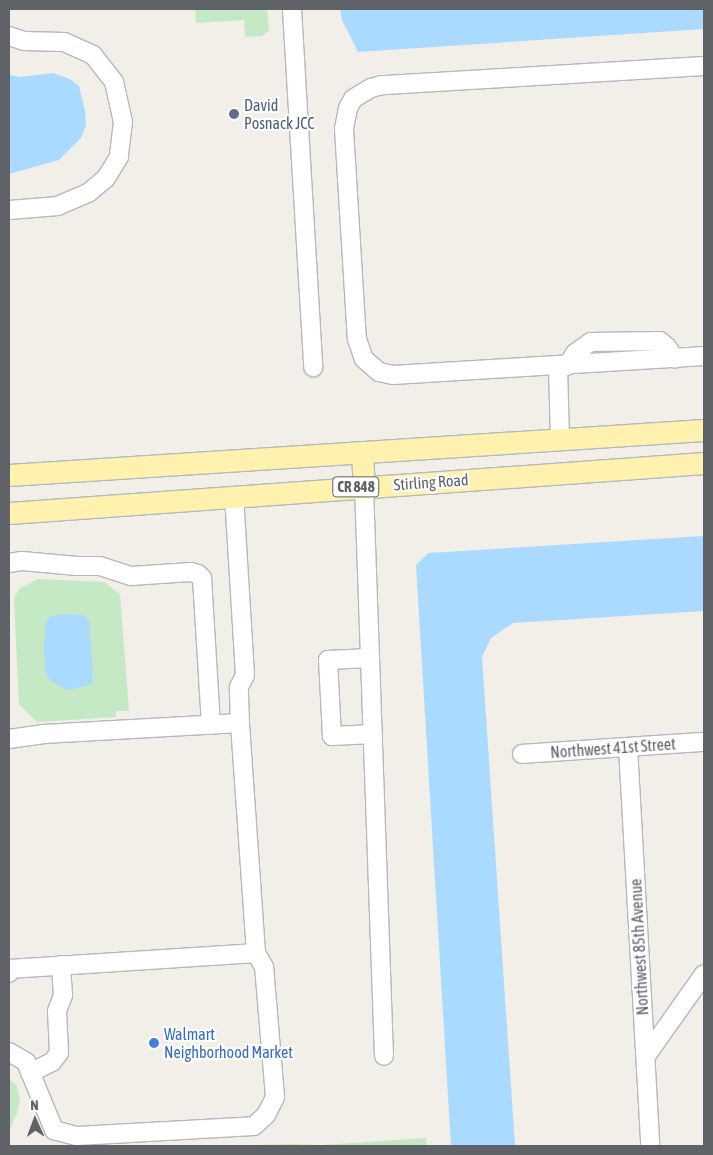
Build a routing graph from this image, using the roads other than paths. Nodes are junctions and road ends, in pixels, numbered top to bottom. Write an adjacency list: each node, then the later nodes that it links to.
1 (292, 9): 6 (street)
2 (9, 36): 4 (street)
3 (704, 66): 7 (street)
4 (9, 210)
5 (704, 356): 7 (street)
6 (313, 367)
7 (562, 367): 9 (street)
8 (704, 430): 9 (main road, CR 848)
9 (560, 439): 10 (main road, CR 848)
10 (362, 452): 12 (main road, CR 848); 13 (main road)
11 (704, 463): 13 (main road, Stirling Road / CR 848)
12 (9, 475)
13 (364, 487): 14 (main road, Stirling Road / CR 848); 17 (street)
14 (234, 496): 15 (main road, Stirling Road / CR 848); 18 (street)
15 (9, 513)
16 (9, 563): 19 (street)
17 (370, 658): 20 (street); 20 (street)
18 (240, 723): 19 (street); 25 (street)
19 (211, 725): 21 (street)
20 (373, 734): 30 (street)
21 (9, 739)
22 (704, 742): 23 (street, Northwest 41st Street)
23 (628, 747): 24 (street, Northwest 41st Street); 31 (street, Northwest 85th Avenue)
24 (522, 754)
25 (256, 953): 26 (street); 32 (street)
26 (62, 965): 27 (street); 32 (street)
27 (9, 973)
28 (704, 974): 31 (street)
29 (9, 1052): 32 (street)
30 (384, 1056)
31 (646, 1056): 33 (street, Northwest 85th Avenue)
32 (30, 1073)
33 (650, 1146)

